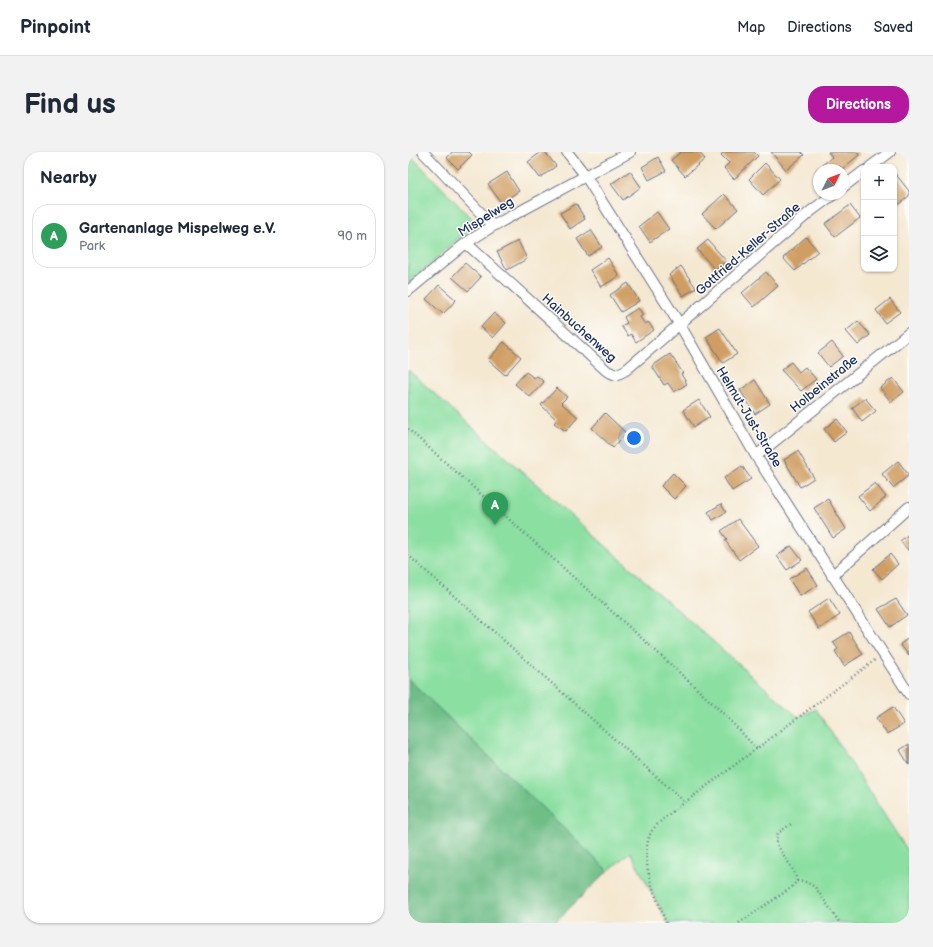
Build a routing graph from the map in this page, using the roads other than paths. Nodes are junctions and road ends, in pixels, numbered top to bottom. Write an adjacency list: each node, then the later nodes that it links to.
1 (422, 152): 10 (street)
2 (567, 152): 7 (street, Helmut-Just-Straße)
3 (630, 152): 7 (street, Mispelweg)
4 (890, 152): 5 (street)
5 (874, 164)
6 (861, 173): 8 (street)
7 (585, 175): 10 (street, Mispelweg); 13 (street, Helmut-Just-Straße)
8 (849, 182)
9 (826, 200): 13 (street, Gottfried-Keller-Straße)
10 (493, 226): 11 (street, Mispelweg)
11 (466, 243): 12 (street, Mispelweg); 13 (street, Hainbuchenweg)
12 (408, 291)
13 (680, 325): 15 (street, Helmut-Just-Straße)
14 (909, 333): 15 (street, Holbeinstraße)
15 (756, 456): 17 (street, Helmut-Just-Straße)
16 (909, 506): 17 (street)
17 (832, 576): 18 (street, Helmut-Just-Straße)
18 (909, 694)

